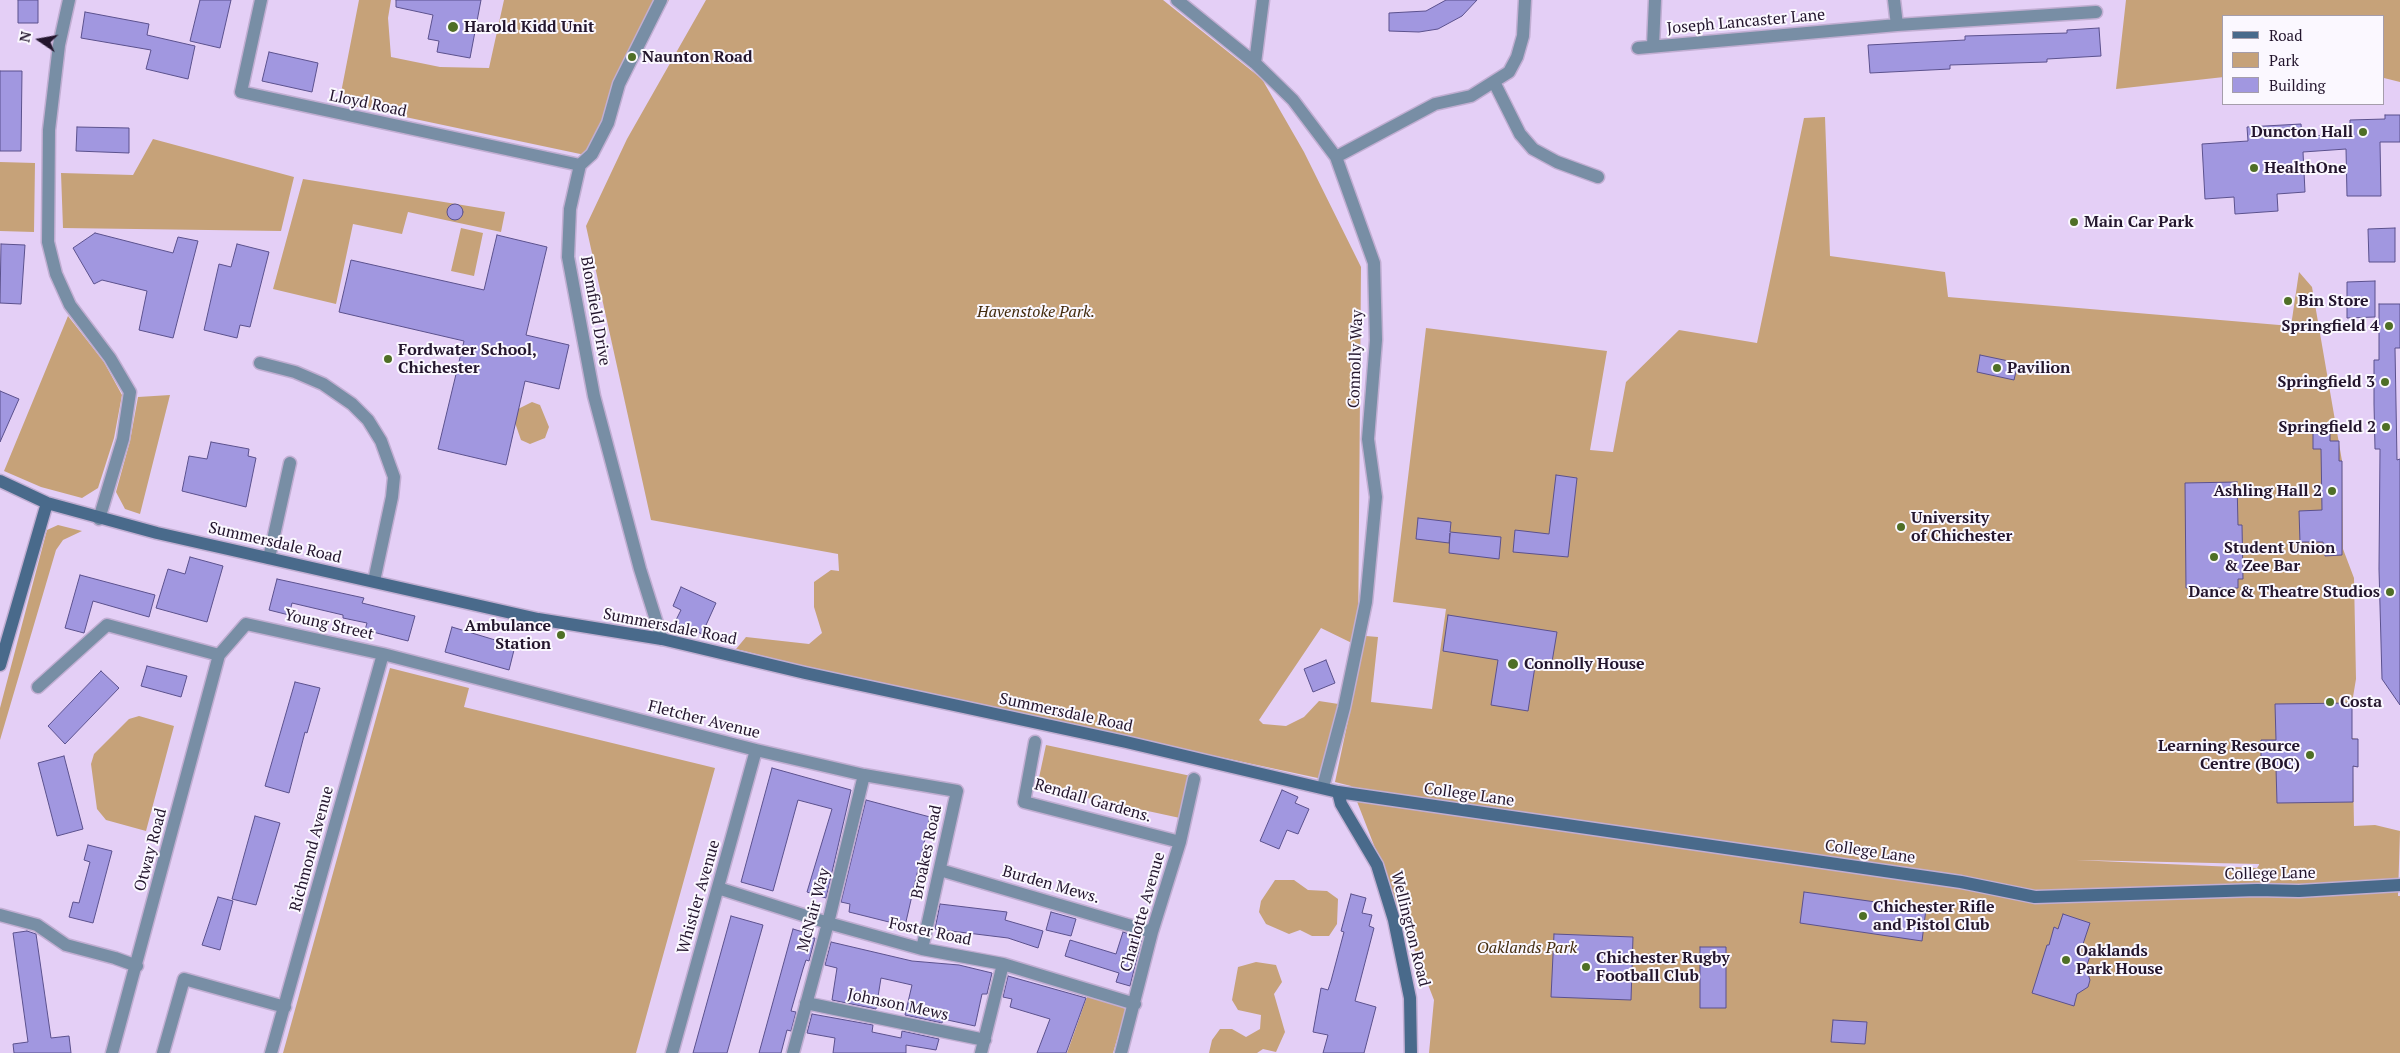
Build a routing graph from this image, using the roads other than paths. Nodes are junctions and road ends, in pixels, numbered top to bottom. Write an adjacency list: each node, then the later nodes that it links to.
1 (69, 0): 22 (street)
2 (261, 0): 16 (street, Lloyd Road)
3 (662, 0): 16 (street, Blomfield Drive)
4 (1177, 0): 13 (street, Connolly Way)
5 (1263, 0): 13 (street)
6 (1525, 0): 14 (street)
7 (1655, 0): 11 (street)
8 (1894, 0): 10 (street)
9 (2096, 12): 10 (street, Joseph Lancaster Lane)
10 (1898, 25): 11 (street, Joseph Lancaster Lane)
11 (1653, 46): 12 (street, Joseph Lancaster Lane)
12 (1638, 48)
13 (1255, 62): 15 (street, Connolly Way)
14 (1494, 82): 15 (street); 17 (street)
15 (1336, 157): 35 (street, Connolly Way)
16 (580, 165): 25 (street, Blomfield Drive)
17 (1598, 177)
18 (260, 363): 24 (street)
19 (290, 463): 23 (street)
20 (0, 481): 21 (street, Summersdale Road)
21 (47, 503): 22 (street, Summersdale Road); 28 (street)
22 (99, 519): 23 (street, Summersdale Road)
23 (269, 558): 24 (street, Summersdale Road)
24 (374, 581): 25 (street, Summersdale Road)
25 (662, 639): 35 (street, Summersdale Road)
26 (383, 654): 27 (street, Young Street); 29 (street, Young Street); 50 (street, Richmond Avenue)
27 (219, 655): 30 (street); 47 (street, Otway Road)
28 (0, 665)
29 (445, 671): 32 (street, Fletcher Avenue)
30 (38, 687)
31 (1035, 742): 38 (street, Rendall Gardens.)
32 (756, 750): 33 (street, Fletcher Avenue); 41 (street, Whistler Avenue)
33 (864, 775): 36 (street, Fletcher Avenue); 43 (street, McNair Way)
34 (1194, 779): 38 (street, Charlotte Avenue)
35 (1322, 787): 37 (street, Summersdale Road)
36 (957, 791): 39 (street, Broakes Road)
37 (1338, 792): 40 (street, College Lane); 59 (street, Wellington Road)
38 (1180, 842): 44 (street, Charlotte Avenue)
39 (940, 870): 44 (street, Burden Mews.); 45 (street, Broakes Road)
40 (2400, 885)
41 (718, 888): 43 (street, Foster Road); 55 (street, Whistler Avenue)
42 (0, 915): 47 (street)
43 (828, 923): 45 (street, Foster Road); 48 (street, McNair Way)
44 (1152, 932): 49 (street, Charlotte Avenue)
45 (922, 949): 46 (street, Foster Road)
46 (1003, 964): 49 (street, Foster Road); 51 (street)
47 (137, 966): 52 (street, Otway Road)
48 (806, 1003): 51 (street, Johnson Mews); 56 (street, McNair Way)
49 (1135, 1004): 58 (street, Charlotte Avenue)
50 (285, 1007): 53 (street); 54 (street, Richmond Avenue)
51 (985, 1040): 57 (street)
52 (112, 1053)
53 (163, 1053)
54 (272, 1053)
55 (672, 1053)
56 (793, 1053)
57 (981, 1053)
58 (1121, 1053)
59 (1411, 1053)

